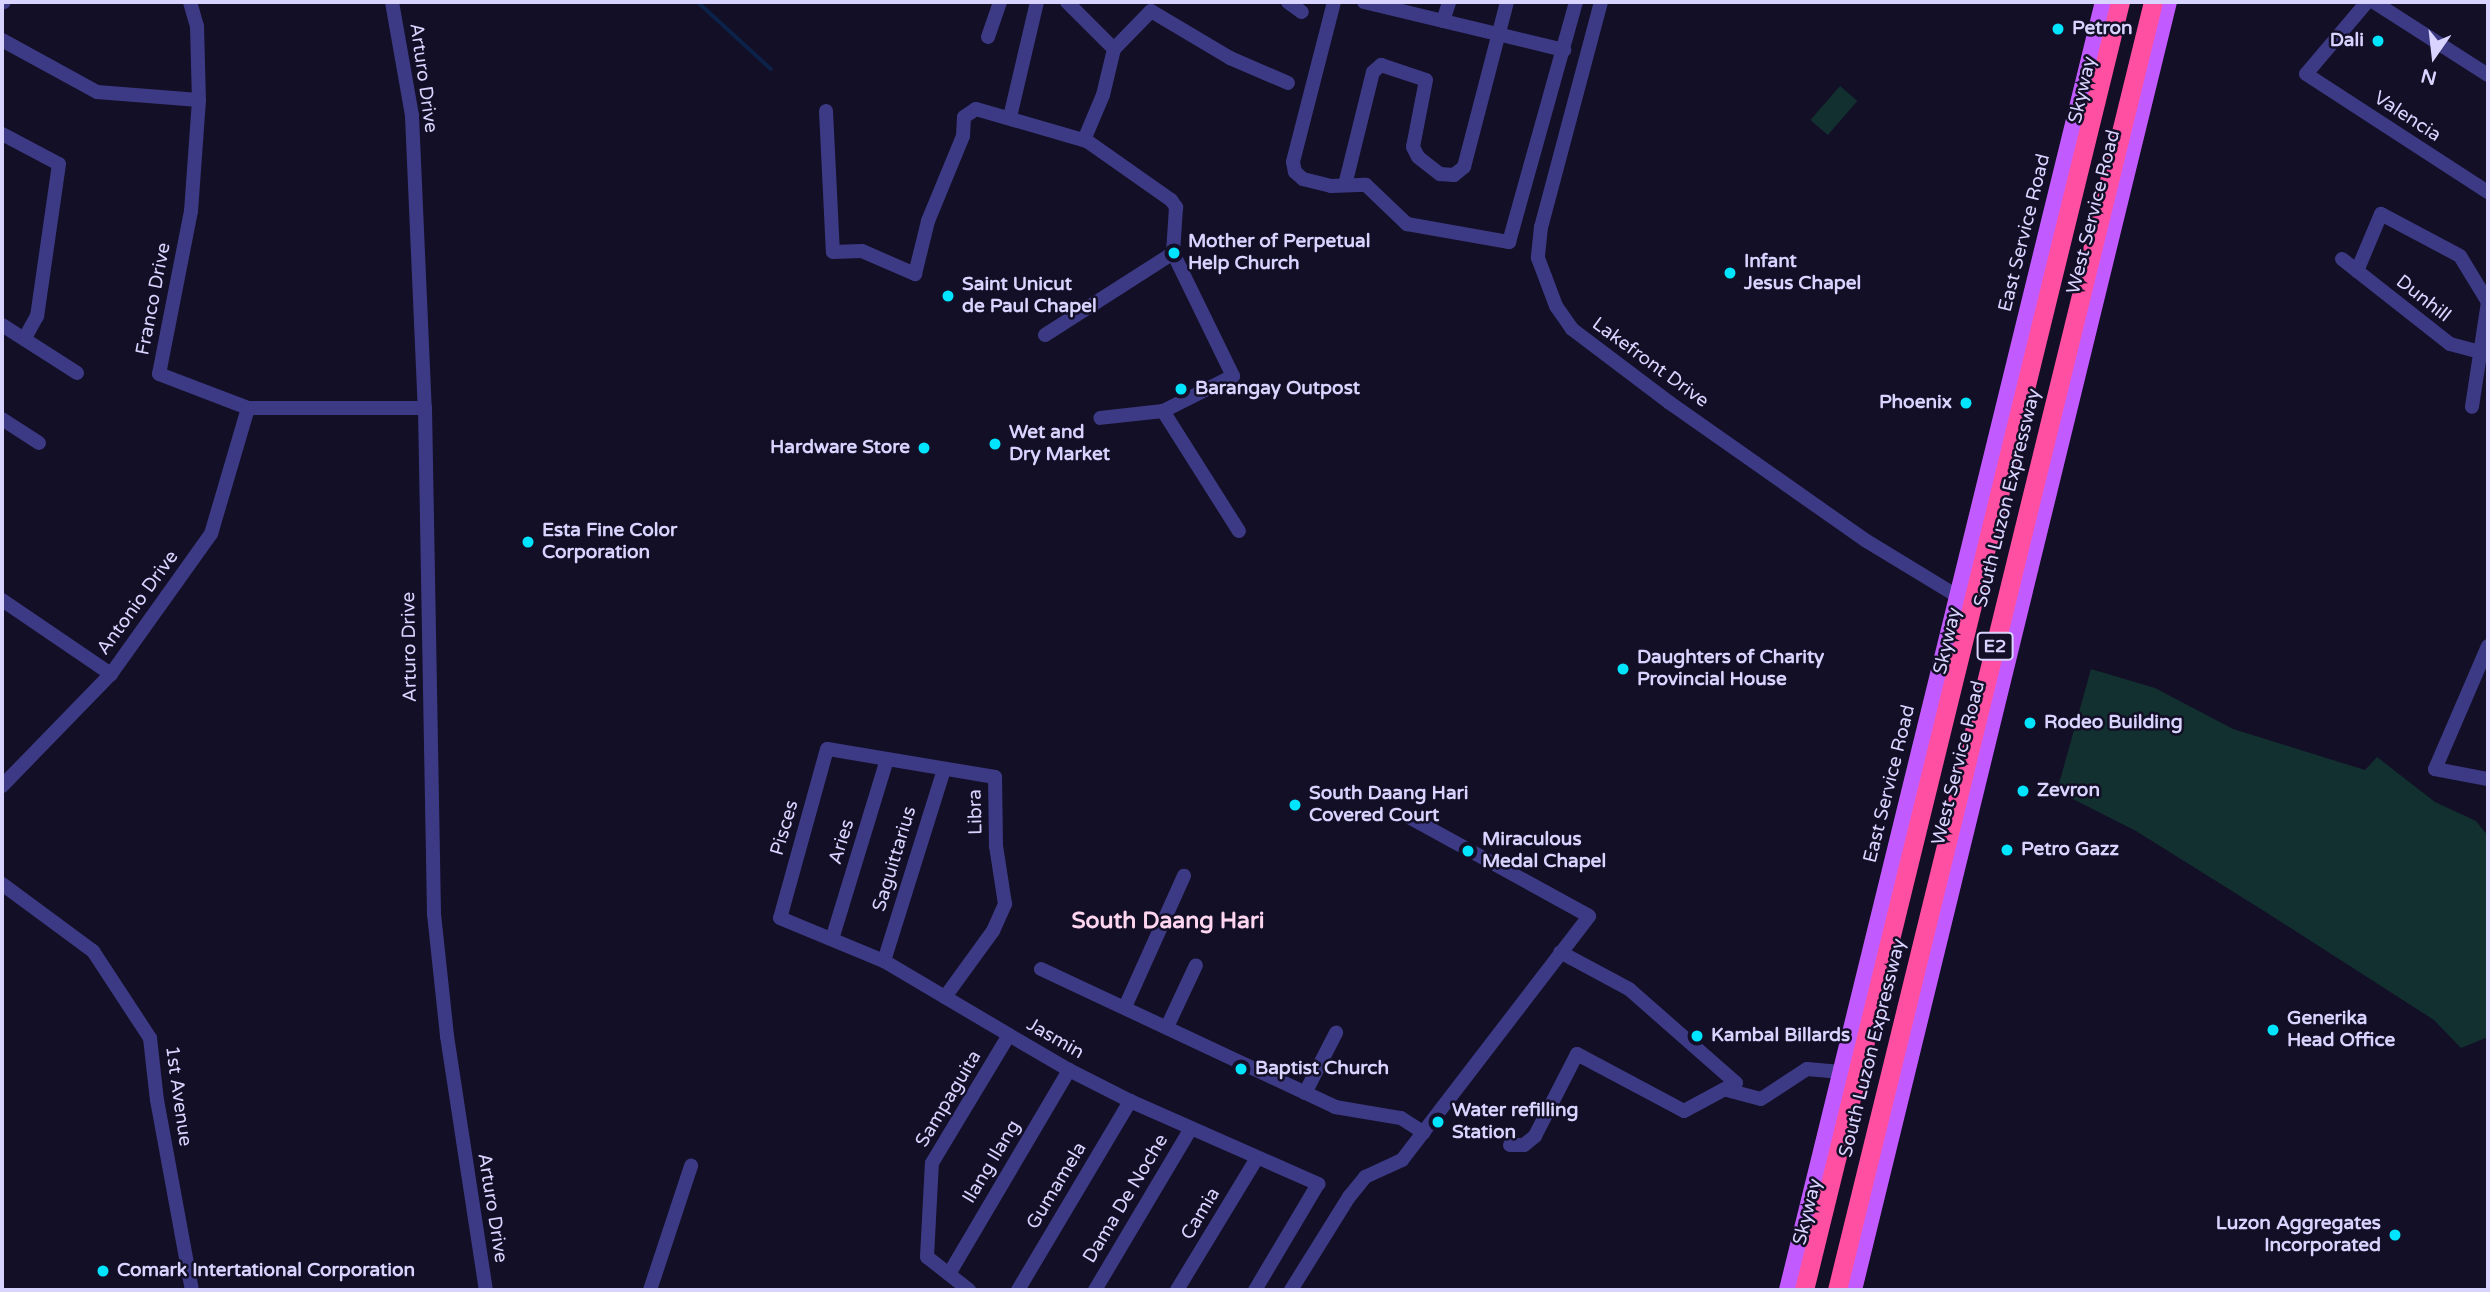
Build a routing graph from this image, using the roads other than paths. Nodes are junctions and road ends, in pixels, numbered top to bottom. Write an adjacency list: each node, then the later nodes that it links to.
1 (190, 2): 32 (street, Franco Drive)
2 (392, 2): 49 (street, Arturo Drive)
3 (1000, 2): 26 (street)
4 (1037, 2): 34 (street)
5 (1067, 2): 28 (street)
6 (1288, 2): 23 (street)
7 (1334, 2): 37 (street)
8 (1364, 2): 21 (street)
9 (1449, 2): 24 (street)
10 (1507, 2): 25 (street)
11 (1576, 2): 29 (street)
12 (1601, 2): 55 (street, Lakefront Drive)
13 (2104, 2): 55 (main road, East Service Road)
14 (2120, 2): 99 (highway, South Luzon Expressway / E2)
15 (2127, 2): 100 (highway, Skyway / E2)
16 (2142, 2): 101 (highway, Skyway / E2)
17 (2153, 2): 102 (highway, South Luzon Expressway / E2)
18 (2168, 2): 103 (main road, West Service Road)
19 (2367, 2): 38 (street, Valencia)
20 (2374, 2): 30 (street)
21 (1390, 5): 24 (street)
22 (1149, 6): 28 (street); 31 (street)
23 (1302, 12)
24 (1443, 21): 25 (street)
25 (1498, 34): 29 (street); 37 (street)
26 (988, 37)
27 (2, 40): 32 (street)
28 (1114, 49): 36 (street)
29 (1564, 50): 37 (street)
30 (2488, 75)
31 (1288, 83)
32 (199, 100): 48 (street, Franco Drive)
33 (826, 111): 34 (street)
34 (1010, 117): 36 (street)
35 (2, 134): 44 (street)
36 (1084, 140): 39 (street)
37 (1345, 185)
38 (2488, 192)
39 (1173, 253): 43 (street); 50 (street)
40 (2342, 259): 41 (street, Dunhill)
41 (2357, 271): 45 (street, Dunhill); 45 (street)
42 (2, 325): 44 (street)
43 (1045, 335)
44 (24, 339): 46 (street)
45 (2484, 353): 47 (street)
46 (77, 373)
47 (2472, 407)
48 (248, 408): 49 (street, Franco Drive); 58 (street, Antonio Drive)
49 (425, 408): 90 (street, Arturo Drive)
50 (1163, 411): 51 (street); 54 (street)
51 (1100, 418)
52 (2, 419): 53 (street)
53 (40, 443)
54 (1239, 531)
55 (1957, 596): 79 (main road, East Service Road)
56 (2, 600): 58 (street)
57 (2488, 646): 62 (street)
58 (111, 674): 63 (street, Antonio Drive)
59 (827, 749): 60 (street, Libra); 67 (street, Pisces)
60 (887, 759): 61 (street, Libra); 68 (street, Aries)
61 (944, 769): 70 (street, Saguittarius); 73 (street, Libra)
62 (2488, 779)
63 (2, 786)
64 (1407, 816): 69 (street)
65 (1184, 876): 74 (street)
66 (2, 884): 89 (street, 1st Avenue)
67 (780, 918): 68 (street, Jasmin)
68 (833, 936): 70 (street, Jasmin)
69 (1560, 952): 80 (street); 84 (street)
70 (884, 961): 73 (street, Jasmin)
71 (1196, 965): 75 (street)
72 (1041, 969): 74 (street)
73 (945, 997): 77 (street, Jasmin)
74 (1125, 1007): 75 (street)
75 (1167, 1027): 81 (street)
76 (1336, 1033): 81 (street)
77 (1009, 1035): 78 (street, Jasmin); 88 (street, Sampaguita)
78 (1069, 1070): 82 (street, Jasmin); 88 (street, Ilang Ilang)
79 (1841, 1072): 80 (street); 98 (main road, East Service Road)
80 (1727, 1090): 85 (street)
81 (1305, 1093): 84 (street)
82 (1130, 1101): 83 (street, Jasmin); 93 (street, Gumamela)
83 (1191, 1128): 86 (street, Jasmin); 94 (street, Dama De Noche)
84 (1424, 1133): 97 (street)
85 (1510, 1145)
86 (1257, 1158): 95 (street, Camia); 96 (street, Jasmin)
87 (691, 1166): 91 (street)
88 (949, 1274): 92 (street, Sampaguita)
89 (192, 1290)
90 (486, 1290)
91 (650, 1290)
92 (969, 1290)
93 (1018, 1290)
94 (1095, 1290)
95 (1177, 1290)
96 (1255, 1290)
97 (1291, 1290)
98 (1788, 1290)
99 (1804, 1290)
100 (1812, 1290)
101 (1827, 1290)
102 (1837, 1290)
103 (1853, 1290)

